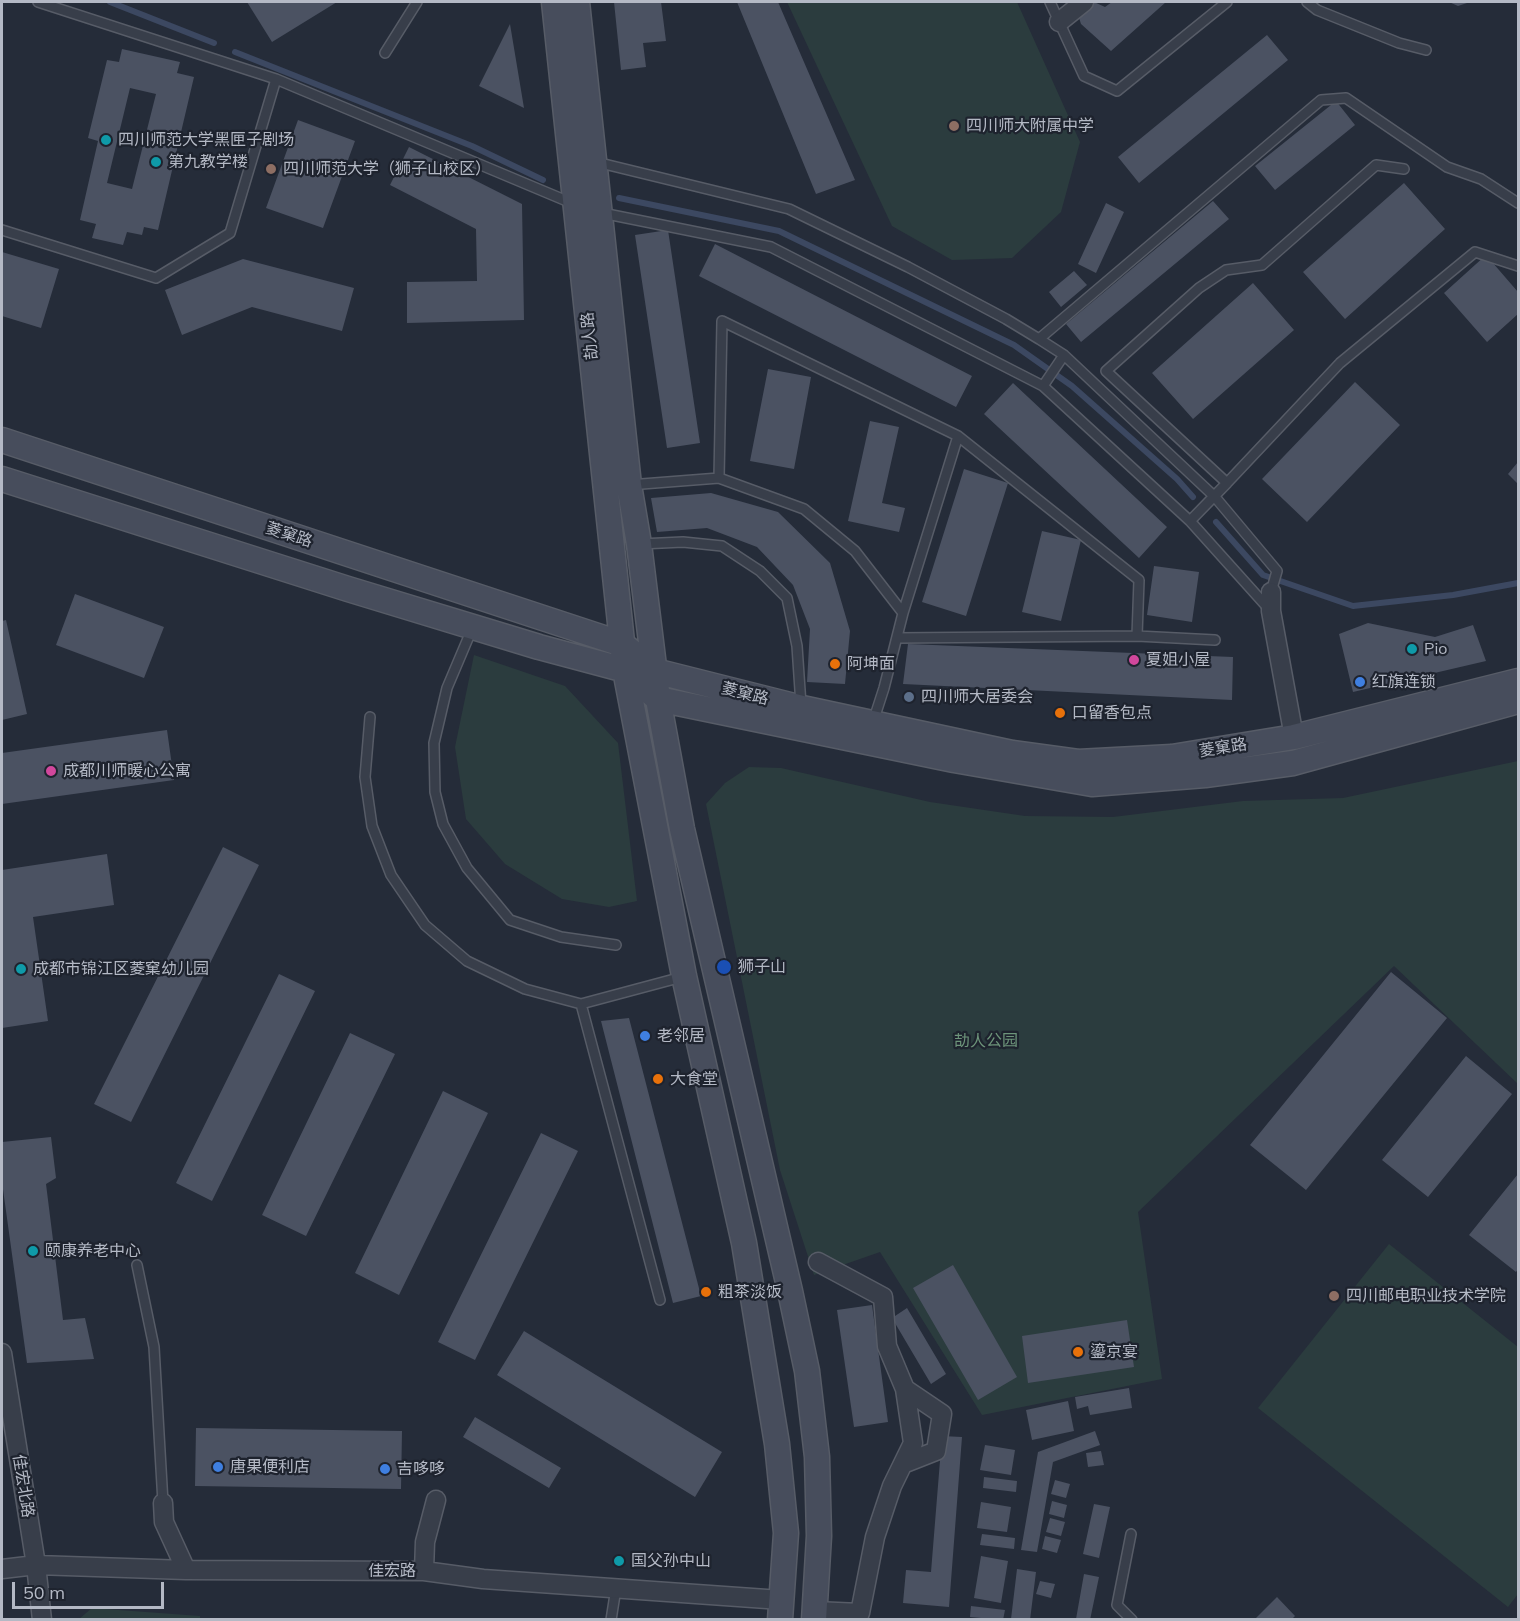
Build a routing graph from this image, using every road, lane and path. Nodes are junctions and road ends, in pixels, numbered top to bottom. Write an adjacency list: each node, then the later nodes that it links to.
1 (38, 2): 12 (lane)
2 (417, 2): 11 (lane)
3 (554, 2): 16 (street, 劼人路)
4 (577, 2): 13 (street)
5 (1050, 2): 9 (lane)
6 (1084, 2): 9 (street)
7 (1227, 2): 9 (lane)
8 (1307, 2): 10 (lane)
9 (1059, 22)
10 (1426, 50)
11 (385, 52)
12 (276, 79): 16 (lane); 18 (lane)
13 (593, 162): 17 (street); 20 (lane)
14 (1404, 168): 27 (lane)
15 (1518, 203): 20 (lane)
16 (577, 205): 39 (street, 劼人路)
17 (599, 212): 22 (lane); 28 (street)
18 (2, 230)
19 (1518, 266): 27 (lane)
20 (1039, 339): 21 (lane)
21 (1064, 356): 22 (lane); 29 (lane)
22 (1042, 386): 30 (lane)
23 (958, 436): 25 (lane); 34 (lane); 36 (lane)
24 (2, 440): 39 (street, 菱窠路)
25 (719, 478): 28 (lane); 34 (lane)
26 (2, 479): 35 (street, 菱窠路)
27 (1227, 483): 29 (lane)
28 (629, 485): 31 (street)
29 (1215, 496): 30 (lane); 32 (lane)
30 (1190, 521): 33 (lane)
31 (639, 544): 41 (street); 45 (lane)
32 (1271, 592): 33 (street)
33 (1271, 611): 48 (street)
34 (903, 613): 37 (lane)
35 (472, 626): 40 (street, 菱窠路); 49 (lane)
36 (1137, 636): 37 (lane); 38 (lane)
37 (897, 638): 47 (lane)
38 (1215, 640)
39 (622, 644): 40 (street, 劼人路); 41 (street, 菱窠路)
40 (625, 670): 43 (street, 菱窠路); 50 (street, 劼人路)
41 (655, 670): 43 (street); 45 (street, 菱窠路)
42 (1518, 681): 48 (street, 菱窠路)
43 (658, 699): 44 (street, 菱窠路); 67 (street)
44 (1518, 701)
45 (802, 708): 47 (street, 菱窠路)
46 (370, 717): 51 (lane)
47 (873, 722): 48 (street, 菱窠路)
48 (1294, 736)
49 (616, 945)
50 (684, 976): 51 (lane); 66 (street, 劼人路)
51 (581, 1004): 54 (lane)
52 (818, 1262): 56 (street)
53 (137, 1265): 59 (lane)
54 (660, 1300)
55 (2, 1353): 61 (street, 佳宏北路)
56 (905, 1389): 57 (street); 57 (street)
57 (903, 1464): 67 (street)
58 (436, 1500): 64 (street)
59 (163, 1503): 63 (street)
60 (1131, 1534): 70 (lane)
61 (36, 1565): 62 (street, 佳宏路); 63 (street, 佳宏路); 68 (street, 佳宏北路)
62 (2, 1569)
63 (186, 1570): 64 (street, 佳宏路)
64 (424, 1571): 65 (street, 佳宏路)
65 (616, 1588): 66 (street, 佳宏路); 69 (lane)
66 (781, 1610)
67 (814, 1615)
68 (42, 1620)
69 (611, 1620)
70 (1132, 1620)

